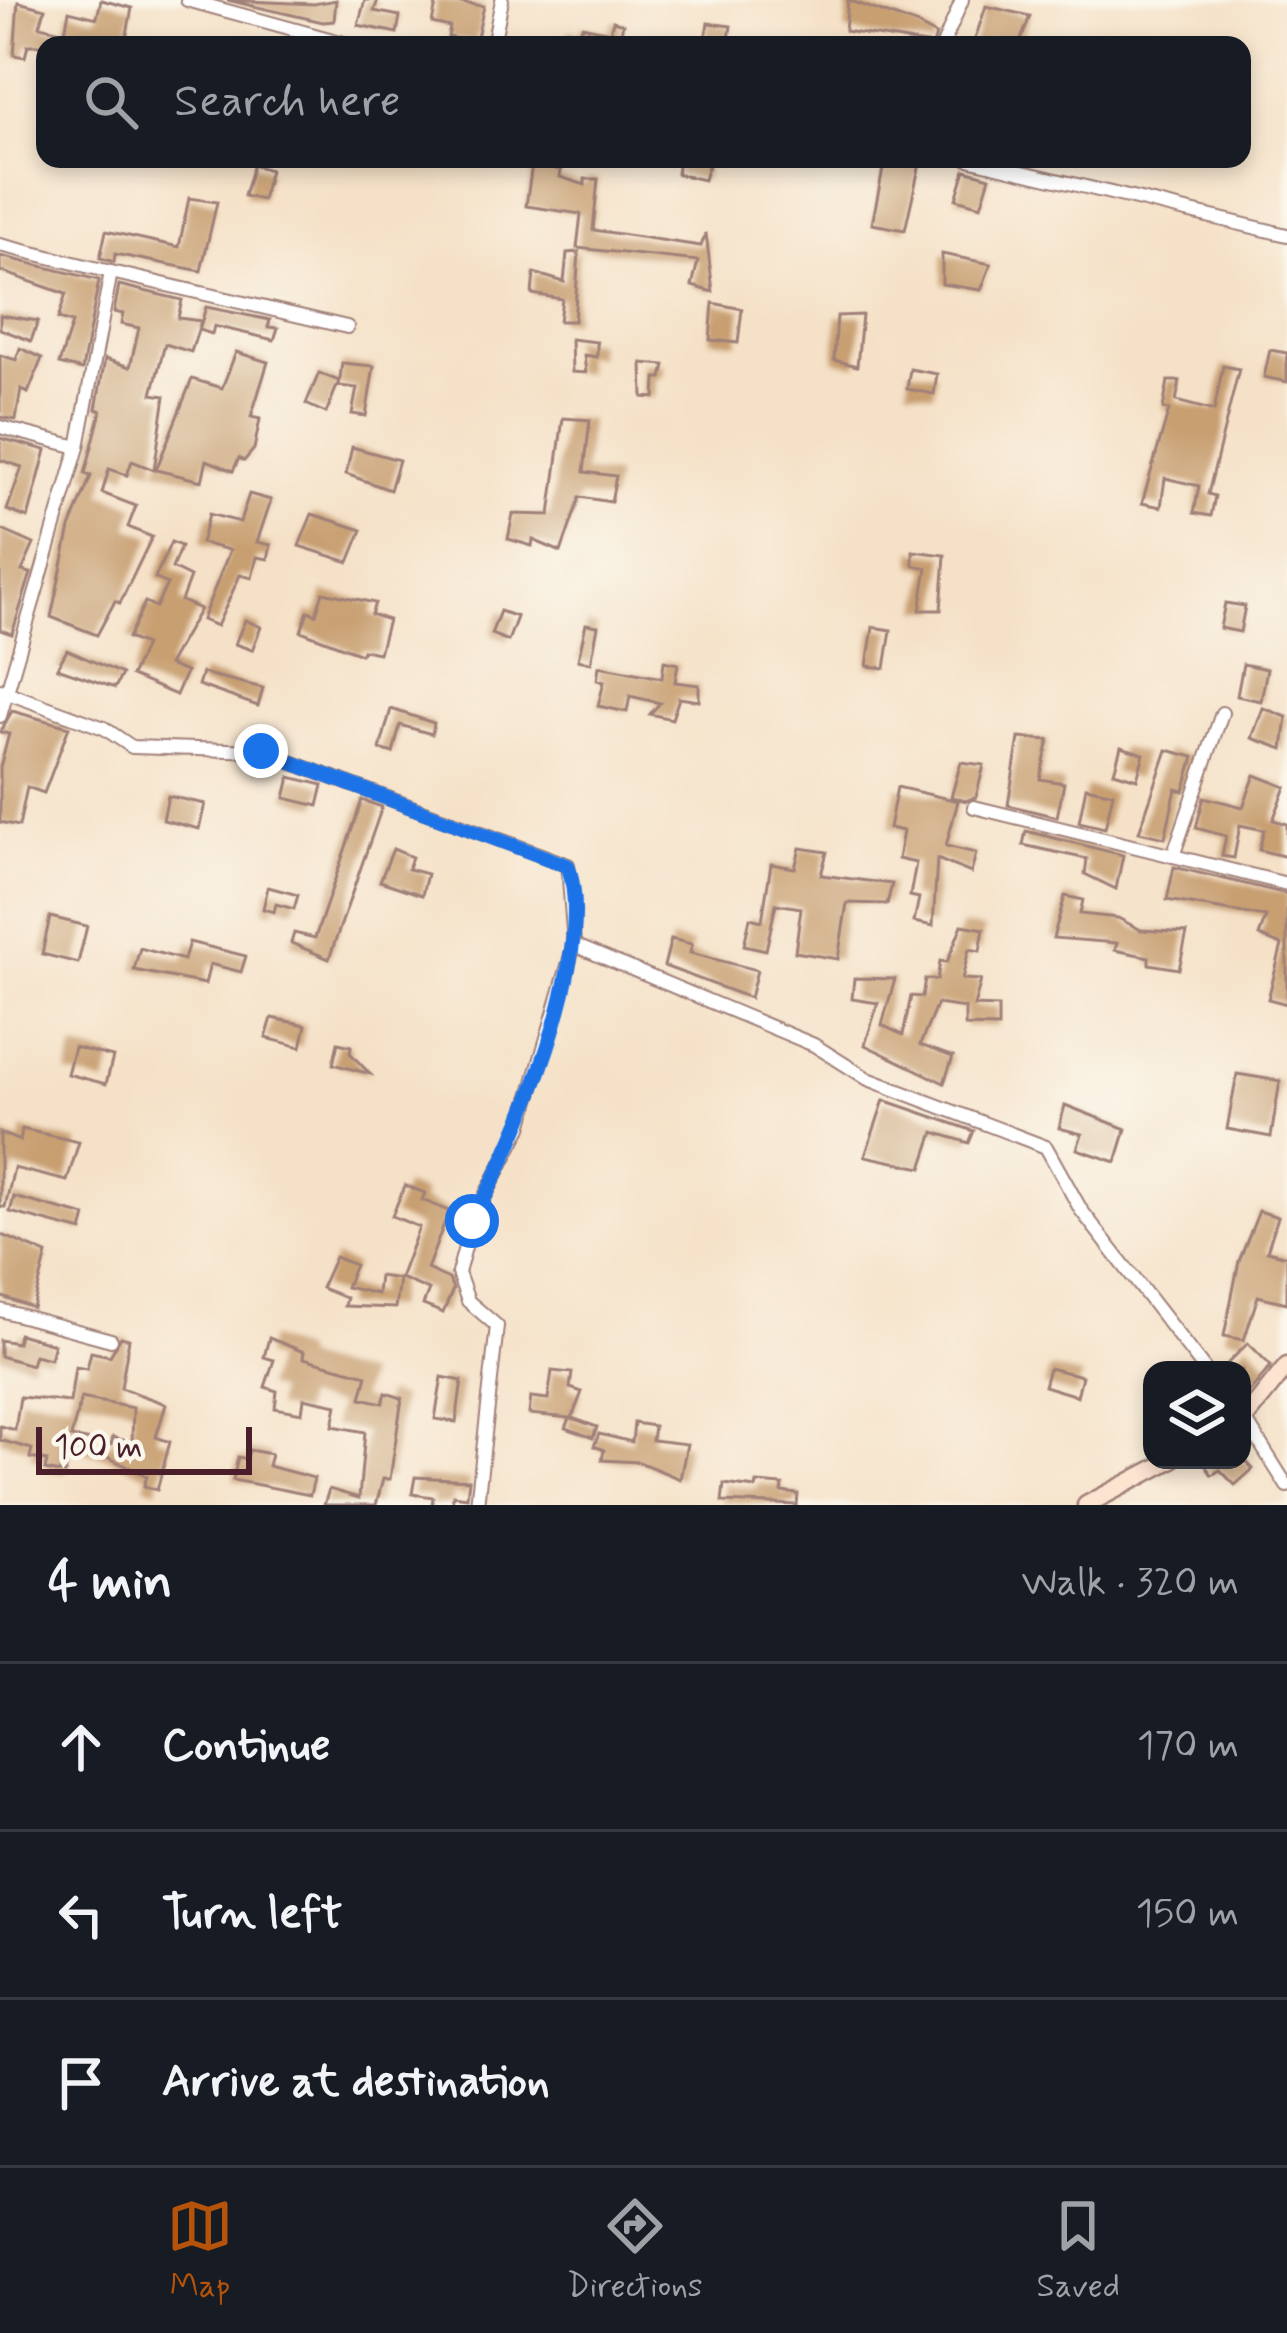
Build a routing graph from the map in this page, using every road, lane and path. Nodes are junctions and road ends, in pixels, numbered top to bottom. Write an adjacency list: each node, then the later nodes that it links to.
1 (187, 0): 4 (street)
2 (502, 0): 5 (street)
3 (962, 0): 6 (street)
4 (317, 36)
5 (496, 36)
6 (947, 36)
7 (1006, 168): 8 (street)
8 (1287, 235)
9 (0, 245): 10 (street)
10 (111, 272): 11 (street); 13 (street)
11 (347, 327)
12 (0, 427): 13 (street)
13 (78, 447): 14 (street)
14 (4, 691): 16 (street); 20 (street)
15 (1222, 713): 18 (street)
16 (0, 716)
17 (974, 807): 18 (street)
18 (1173, 856): 19 (street)
19 (1287, 884)
20 (574, 945): 23 (street); 29 (street)
21 (0, 1310): 22 (street)
22 (111, 1340)
23 (1198, 1361)
24 (1287, 1366): 25 (street)
25 (1251, 1409)
26 (1251, 1431): 28 (street)
27 (1154, 1469): 30 (street)
28 (1287, 1486)
29 (477, 1505)
30 (1086, 1505)

